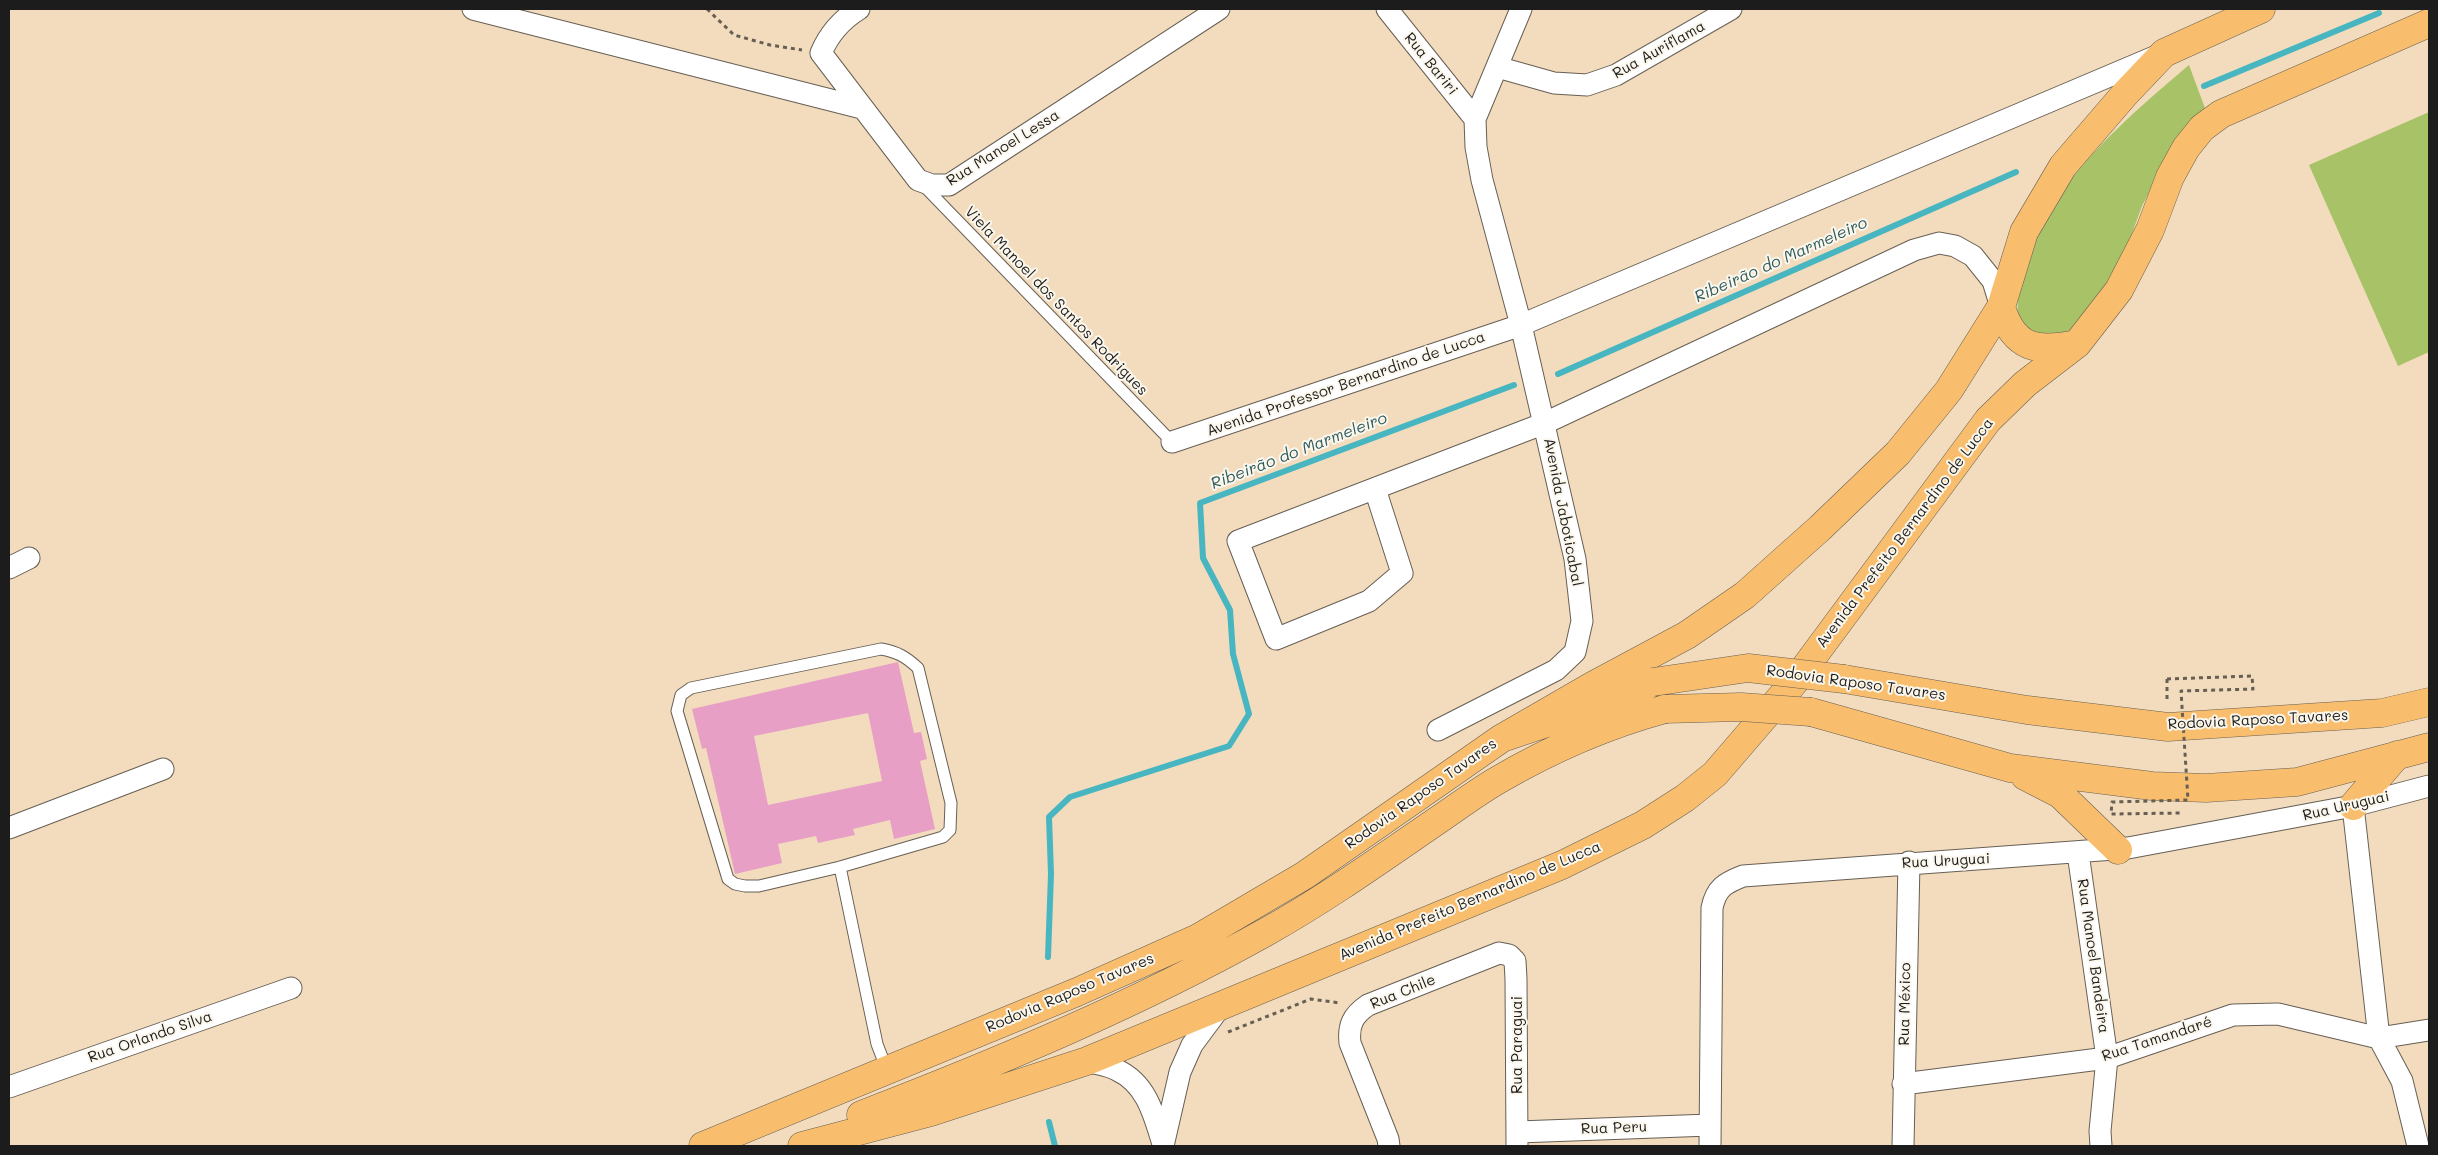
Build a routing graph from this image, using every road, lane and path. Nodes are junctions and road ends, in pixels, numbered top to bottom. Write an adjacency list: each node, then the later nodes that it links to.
1 (473, 9): 13 (street)
2 (707, 9): 10 (path)
3 (859, 9): 10 (street)
4 (1219, 9): 15 (street, Rua Manoel Lessa)
5 (1388, 9): 14 (street, Rua Bariri)
6 (1521, 9): 12 (street)
7 (1730, 9): 12 (street, Rua Auriflama)
8 (2261, 9): 11 (highway)
9 (2425, 22): 18 (highway, Avenida Prefeito Bernardino de Lucca)
10 (821, 53): 13 (street)
11 (2164, 53): 16 (highway); 17 (street, Avenida Professor Bernardino de Lucca)
12 (1497, 67): 14 (street)
13 (862, 108): 15 (street)
14 (1475, 119): 17 (street)
15 (918, 180): 20 (lane, Viela Manoel dos Santos Rodrigues)
16 (2001, 307): 18 (highway); 19 (street); 27 (highway)
17 (1522, 325): 19 (street, Avenida Jaboticabal); 20 (street, Avenida Professor Bernardino de Lucca)
18 (2077, 344): 42 (highway, Avenida Prefeito Bernardino de Lucca)
19 (1545, 423): 21 (street); 26 (street, Avenida Jaboticabal)
20 (1172, 442)
21 (1375, 488): 21 (street)
22 (28, 558): 23 (street)
23 (9, 568)
24 (2167, 679): 34 (path, bridge)
25 (2429, 702): 27 (highway, Rodovia Raposo Tavares, bridge)
26 (1438, 730)
27 (1502, 738): 49 (highway, Rodovia Raposo Tavares)
28 (2429, 747): 29 (highway, Rodovia Raposo Tavares)
29 (2397, 755): 30 (highway, Rodovia Raposo Tavares); 33 (highway)
30 (2010, 768): 36 (highway); 56 (highway, Rodovia Raposo Tavares, bridge)
31 (163, 769): 35 (street)
32 (2429, 786): 33 (street, Rua Uruguai)
33 (2353, 806): 36 (street, Rua Uruguai); 46 (street)
34 (2181, 812)
35 (9, 828)
36 (2118, 850): 37 (street, Rua Uruguai)
37 (2078, 853): 38 (street, Rua Uruguai); 47 (street, Rua Manoel Bandeira)
38 (1909, 862): 50 (street, Rua México); 52 (street, Rua Uruguai)
39 (840, 867): 39 (lane); 49 (lane)
40 (1499, 953): 43 (street, Rua Chile); 53 (street, Rua Paraguai)
41 (291, 988): 51 (street, Rua Orlando Silva)
42 (1221, 1006): 48 (highway, Avenida Prefeito Bernardino de Lucca); 54 (street)
43 (1364, 1007): 45 (path); 58 (street, Rua Chile)
44 (2429, 1030): 46 (street)
45 (1225, 1034)
46 (2379, 1038): 47 (street, Rua Tamandaré); 62 (street)
47 (2107, 1058): 50 (street, Rua Tamandaré); 61 (street, Rua Manoel Bandeira)
48 (1087, 1061): 54 (street); 57 (highway, Avenida Prefeito Bernardino de Lucca)
49 (887, 1070): 55 (highway, Rodovia Raposo Tavares)
50 (1904, 1084): 60 (street, Rua México)
51 (9, 1087)
52 (1710, 1125): 53 (street, Rua Peru); 59 (street, Rua Uruguai)
53 (1518, 1139)
54 (1163, 1145)
55 (703, 1146)
56 (780, 1146)
57 (802, 1146)
58 (1389, 1146)
59 (1710, 1146)
60 (1903, 1146)
61 (2101, 1146)
62 (2418, 1146)

